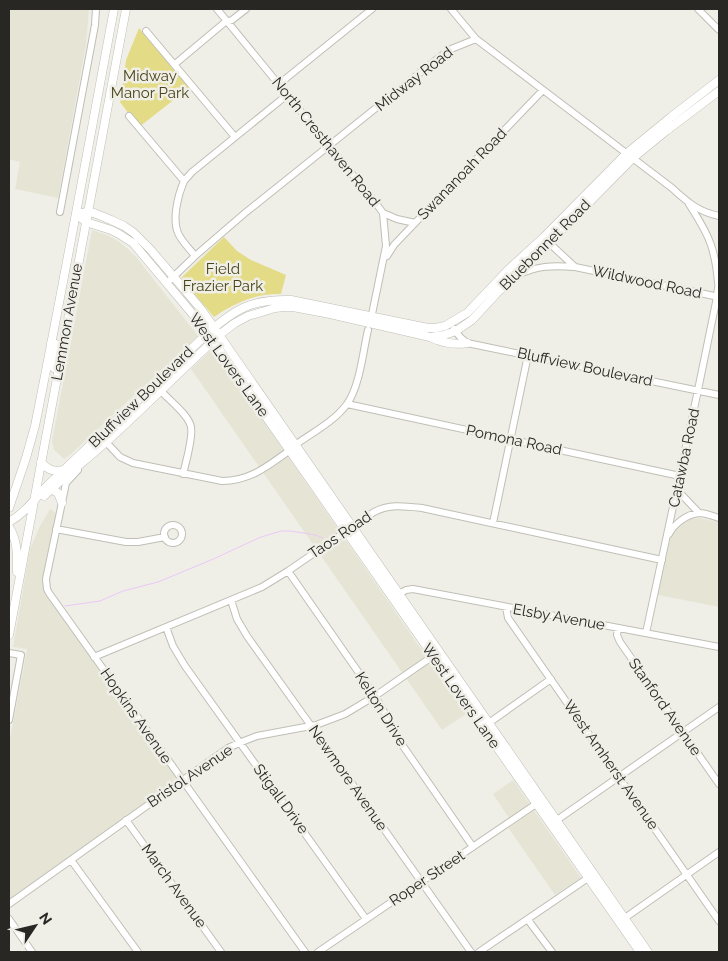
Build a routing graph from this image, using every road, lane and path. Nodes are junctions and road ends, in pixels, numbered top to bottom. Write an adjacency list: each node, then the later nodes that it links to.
1 (96, 9): 25 (street)
2 (114, 9): 28 (main road, Lemmon Avenue)
3 (126, 9): 26 (main road, Lemmon Avenue)
4 (217, 9): 9 (street, North Cresthaven Road)
5 (246, 9): 9 (street)
6 (372, 9): 15 (street)
7 (450, 9): 12 (street)
8 (698, 9): 10 (street)
9 (228, 22): 13 (street); 15 (street, North Cresthaven Road)
10 (719, 30)
11 (146, 31): 13 (street)
12 (476, 39): 16 (street); 21 (street, Midway Road)
13 (174, 64): 20 (street)
14 (719, 80): 22 (main road)
15 (279, 84): 18 (street, North Cresthaven Road)
16 (543, 90): 22 (street); 31 (street, Swananoah Road)
17 (719, 91): 22 (main road)
18 (287, 95): 20 (street); 21 (street, North Cresthaven Road)
19 (129, 116): 23 (street)
20 (235, 137): 23 (street)
21 (329, 146): 27 (street, North Cresthaven Road); 33 (street, Midway Road)
22 (630, 155): 24 (street); 32 (main road, Bluebonnet Road)
23 (184, 182): 33 (street)
24 (688, 203): 29 (street); 40 (street, Catawba Road)
25 (60, 212)
26 (88, 212): 28 (main road, West Lovers Lane); 30 (main road, Lemmon Avenue); 38 (main road, West Lovers Lane)
27 (383, 213): 31 (street); 35 (street, North Cresthaven Road)
28 (76, 214): 30 (main road, West Lovers Lane); 44 (main road, Lemmon Avenue)
29 (719, 216)
30 (86, 222): 41 (main road, West Lovers Lane); 46 (main road, Lemmon Avenue)
31 (415, 222): 35 (street, Swananoah Road)
32 (546, 240): 34 (street, Wildwood Road); 39 (main road, Bluebonnet Road); 45 (main road, Bluebonnet Road)
33 (196, 256): 38 (street, Midway Road)
34 (562, 256): 36 (street); 37 (street, Wildwood Road)
35 (384, 261): 43 (street, North Cresthaven Road)
36 (555, 265): 37 (street, Wildwood Road); 39 (street, Wildwood Road)
37 (575, 267): 42 (street, Wildwood Road)
38 (173, 276): 41 (street, Midway Road); 47 (main road, West Lovers Lane)
39 (512, 278): 48 (main road, Bluebonnet Road)
40 (719, 282): 42 (street, Catawba Road)
41 (168, 284): 49 (main road, West Lovers Lane)
42 (718, 297): 58 (street, Catawba Road)
43 (370, 323): 45 (main road, Bluffview Boulevard); 47 (main road, Bluffview Boulevard); 50 (main road, Bluffview Boulevard); 51 (main road, Bluffview Boulevard); 61 (street, North Cresthaven Road)
44 (55, 324): 46 (main road); 53 (main road, Lemmon Avenue)
45 (451, 324): 48 (street)
46 (66, 326): 57 (main road, Lemmon Avenue)
47 (214, 327): 49 (main road, Bluffview Boulevard); 50 (main road, West Lovers Lane)
48 (456, 331): 51 (main road, Bluffview Boulevard); 54 (street)
49 (208, 333): 52 (main road, West Lovers Lane); 56 (main road, Bluffview Boulevard)
50 (220, 335): 52 (main road, Bluffview Boulevard); 64 (main road, West Lovers Lane)
51 (430, 337): 54 (main road)
52 (213, 341): 59 (main road, Bluffview Boulevard); 64 (main road, West Lovers Lane)
53 (52, 343): 57 (main road); 74 (main road, Lemmon Avenue)
54 (467, 343): 55 (street, Bluffview Boulevard)
55 (528, 355): 58 (street, Bluffview Boulevard); 63 (street)
56 (155, 384): 59 (main road); 62 (main road, Bluffview Boulevard)
57 (56, 385): 65 (main road, Lemmon Avenue)
58 (698, 390): 60 (street, Bluffview Boulevard); 69 (street, Catawba Road)
59 (161, 391): 62 (main road, Bluffview Boulevard); 68 (street)
60 (719, 395)
61 (347, 404): 63 (street, Pomona Road); 64 (street, North Cresthaven Road)
62 (103, 439): 66 (main road, Bluffview Boulevard); 67 (main road, Bluffview Boulevard); 68 (street, North Cresthaven Road)
63 (510, 439): 69 (street, Pomona Road); 78 (street)
64 (292, 447): 68 (street, North Cresthaven Road); 81 (main road, West Lovers Lane)
65 (41, 462): 67 (main road); 72 (main road, Lemmon Avenue)
66 (84, 462): 70 (main road, Bluffview Boulevard); 73 (street, Hopkins Avenue)
67 (64, 470): 72 (main road, Bluffview Boulevard)
68 (183, 474)
69 (680, 476): 71 (street, Catawba Road)
70 (51, 489): 72 (main road, Bluffview Boulevard); 73 (main road)
71 (677, 491): 75 (street); 83 (street, Catawba Road)
72 (35, 500): 77 (main road, Bluffview Boulevard); 86 (main road, Lemmon Avenue)
73 (62, 504): 80 (street, Hopkins Avenue)
74 (9, 508)
75 (699, 513): 76 (street); 83 (street)
76 (719, 518)
77 (9, 522)
78 (493, 523): 81 (street, Taos Road); 84 (street, Taos Road)
79 (9, 526): 86 (main road)
80 (56, 529): 82 (street); 97 (street, Hopkins Avenue)
81 (349, 529): 85 (street, Taos Road); 87 (main road, West Lovers Lane)
82 (165, 537)
83 (666, 540): 84 (street, Catawba Road)
84 (662, 560): 92 (street, Catawba Road)
85 (288, 571): 88 (street, Taos Road); 99 (street, Kelton Drive)
86 (17, 589): 93 (main road, Lemmon Avenue)
87 (396, 596): 89 (street, Elsby Avenue); 96 (main road, West Lovers Lane)
88 (231, 600): 90 (street, Taos Road); 103 (street, Newmore Avenue)
89 (506, 607): 91 (street, Elsby Avenue); 98 (street, West Amherst Avenue)
90 (166, 627): 97 (street, Taos Road); 105 (street, Stigall Drive)
91 (618, 628): 92 (street, Elsby Avenue); 104 (street, Stanford Avenue)
92 (646, 633): 94 (street, Elsby Avenue)
93 (9, 635)
94 (719, 647)
95 (9, 653): 101 (street)
96 (436, 654): 99 (street, Bristol Avenue); 102 (main road, West Lovers Lane)
97 (94, 657): 107 (street, Hopkins Avenue)
98 (551, 679): 102 (street); 106 (street, West Amherst Avenue)
99 (375, 696): 103 (street, Bristol Avenue); 112 (street, Kelton Drive)
100 (719, 707): 104 (street)
101 (9, 720)
102 (486, 725): 109 (main road, West Lovers Lane)
103 (312, 726): 105 (street, Bristol Avenue); 117 (street, Newmore Avenue)
104 (683, 733): 106 (street); 108 (street, Stanford Avenue)
105 (240, 742): 107 (street, Bristol Avenue); 120 (street, Stigall Drive)
106 (619, 777): 111 (street); 115 (street, West Amherst Avenue)
107 (182, 781): 110 (street, Bristol Avenue); 127 (street, Hopkins Avenue)
108 (719, 784)
109 (539, 802): 111 (main road, West Lovers Lane); 112 (street, Roper Street)
110 (126, 820): 114 (street, Bristol Avenue); 126 (street, March Avenue)
111 (554, 823): 116 (main road, West Lovers Lane)
112 (473, 847): 117 (street, Roper Street)
113 (719, 852): 115 (street)
114 (71, 860): 118 (street, Bristol Avenue); 125 (street)
115 (687, 875): 122 (street); 123 (street, West Amherst Avenue)
116 (591, 876): 121 (street); 122 (main road, West Lovers Lane)
117 (422, 882): 120 (street, Roper Street); 129 (street, Newmore Avenue)
118 (9, 904)
119 (9, 919): 124 (street)
120 (366, 919): 128 (street, Roper Street)
121 (528, 920): 130 (street); 131 (street)
122 (622, 920): 132 (main road, West Lovers Lane)
123 (719, 921)
124 (32, 952)
125 (138, 952)
126 (221, 952)
127 (305, 952)
128 (318, 952)
129 (471, 952)
130 (479, 952)
131 (552, 952)
132 (646, 952)

